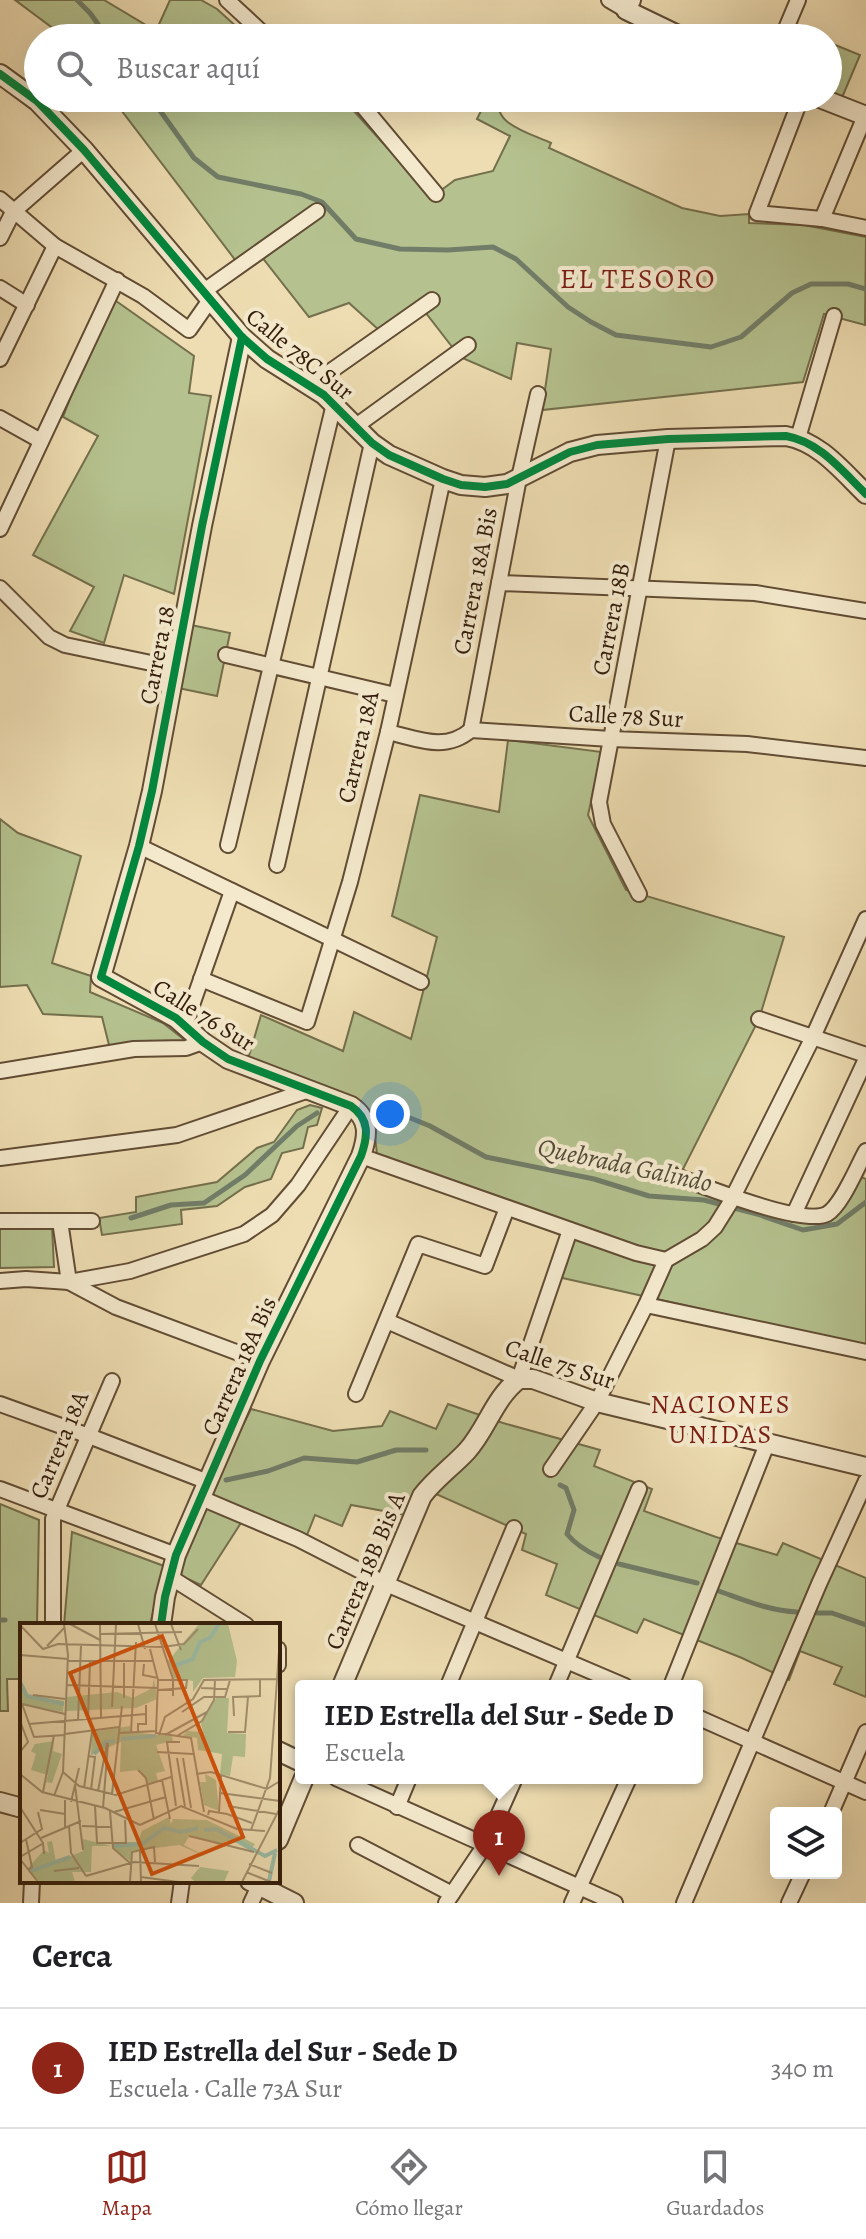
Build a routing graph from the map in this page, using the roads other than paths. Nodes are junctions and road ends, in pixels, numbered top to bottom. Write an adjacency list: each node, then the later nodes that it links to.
1 (227, 0): 5 (street)
2 (609, 0): 4 (street)
3 (798, 0): 7 (street)
4 (628, 5): 6 (street)
5 (253, 24)
6 (660, 24)
7 (788, 24)
8 (0, 74): 9 (street, Calle 78C Sur)
9 (24, 92)
10 (842, 107): 14 (street)
11 (48, 112): 15 (street, Calle 78C Sur)
12 (368, 112): 16 (street)
13 (796, 112): 20 (street)
14 (866, 116): 20 (street)
15 (84, 150): 19 (street); 26 (street, Calle 78C Sur)
16 (436, 194)
17 (0, 199): 19 (street)
18 (317, 211): 26 (street)
19 (13, 212): 22 (street); 23 (street)
20 (822, 219): 21 (street)
21 (866, 228)
22 (0, 238)
23 (55, 246): 24 (street); 28 (street)
24 (117, 280): 26 (street); 40 (street)
25 (0, 288): 28 (street)
26 (207, 296): 30 (street, Calle 78C Sur)
27 (432, 300): 33 (street)
28 (27, 305): 32 (street)
29 (834, 316): 38 (street)
30 (242, 337): 33 (street, Calle 78C Sur); 52 (street, Carrera 18)
31 (468, 345): 37 (street)
32 (0, 359)
33 (311, 385): 35 (street, Calle 78C Sur)
34 (538, 394): 42 (street, Carrera 18A Bis)
35 (334, 404): 37 (street, Calle 78C Sur); 51 (street)
36 (0, 418): 40 (street)
37 (356, 426): 41 (street, Calle 78C Sur)
38 (798, 438): 39 (street, Calle 78C Sur); 44 (street)
39 (668, 439): 42 (street, Calle 78C Sur); 47 (street, Carrera 18B)
40 (41, 441): 45 (street)
41 (372, 443): 43 (street, Calle 78C Sur); 53 (street)
42 (519, 478): 43 (street, Calle 78C Sur); 46 (street, Carrera 18A Bis)
43 (443, 479): 54 (street, Carrera 18A)
44 (866, 494)
45 (0, 529)
46 (499, 583): 47 (street); 55 (street, Carrera 18A Bis)
47 (640, 587): 49 (street); 57 (street, Carrera 18B)
48 (0, 588): 52 (street)
49 (866, 611)
50 (226, 655): 51 (street)
51 (271, 666): 53 (street); 59 (street)
52 (175, 668): 60 (street, Carrera 18)
53 (320, 677): 54 (street); 61 (street)
54 (395, 695): 56 (street, Carrera 18A)
55 (471, 730): 56 (street, Calle 78 Sur); 57 (street, Calle 78 Sur)
56 (388, 732): 65 (street, Carrera 18A)
57 (611, 739): 58 (street, Calle 78 Sur); 63 (street, Carrera 18B)
58 (866, 758)
59 (228, 845)
60 (139, 846): 62 (street); 66 (street, Carrera 18)
61 (277, 865)
62 (232, 891): 65 (street); 67 (street)
63 (639, 894)
64 (866, 919): 71 (street)
65 (332, 939): 67 (street, Carrera 18A); 68 (street)
66 (101, 977): 70 (street, Calle 76 Sur)
67 (201, 979): 70 (street)
68 (421, 982)
69 (759, 1019): 71 (street)
70 (185, 1025): 72 (street, Calle 76 Sur)
71 (813, 1037): 73 (street); 81 (street)
72 (203, 1042): 74 (street); 75 (street, Calle 76 Sur)
73 (866, 1057): 83 (street)
74 (0, 1071)
75 (309, 1090): 76 (street, Calle 76 Sur); 79 (street)
76 (351, 1106): 78 (street, Carrera 18A Bis); 90 (street)
77 (866, 1151): 83 (street)
78 (361, 1156): 82 (street); 94 (street, Carrera 18A Bis)
79 (0, 1158)
80 (679, 1177): 81 (street)
81 (729, 1204): 83 (street); 88 (street)
82 (507, 1208): 87 (street); 92 (street)
83 (794, 1214)
84 (0, 1221): 85 (street)
85 (60, 1221): 86 (street); 90 (street)
86 (92, 1221)
87 (570, 1230): 88 (street); 95 (street, Carrera 18B Bis A)
88 (666, 1260): 91 (street)
89 (0, 1281): 90 (street)
90 (69, 1282): 94 (street)
91 (646, 1305): 93 (street); 98 (street)
92 (387, 1321): 95 (street, Calle 75 Sur); 97 (street)
93 (866, 1352)
94 (260, 1361): 107 (street, Carrera 18A Bis)
95 (519, 1379): 98 (street, Calle 75 Sur); 112 (street, Carrera 18B Bis A)
96 (112, 1381): 100 (street, Carrera 18A)
97 (356, 1394)
98 (597, 1402): 101 (street, Calle 75 Sur); 103 (street)
99 (0, 1404): 100 (street)
100 (89, 1436): 107 (street); 108 (street, Carrera 18A)
101 (767, 1444): 102 (street, Calle 75 Sur); 122 (street)
102 (866, 1467)
103 (551, 1469)
104 (866, 1481): 125 (street)
105 (0, 1489): 108 (street)
106 (639, 1489): 117 (street)
107 (205, 1490): 110 (street, Carrera 18A Bis); 112 (street)
108 (57, 1511): 110 (street); 113 (street, Carrera 18A)
109 (514, 1528): 116 (street)
110 (176, 1555): 111 (street, Carrera 18A Bis)
111 (170, 1577): 114 (street, Carrera 18A Bis); 115 (street)
112 (384, 1583): 116 (street); 118 (street, Carrera 18B Bis A)
113 (53, 1623)
114 (161, 1623)
115 (243, 1623)
116 (475, 1623): 117 (street); 119 (street)
117 (567, 1663): 120 (street); 121 (street)
118 (344, 1680)
119 (451, 1680)
120 (559, 1680)
121 (610, 1680)
122 (673, 1680)
123 (703, 1720): 125 (street)
124 (866, 1732): 126 (street)
125 (753, 1742): 126 (street); 152 (street)
126 (845, 1783): 132 (street); 136 (street)
127 (301, 1784): 137 (street)
128 (349, 1784): 135 (street)
129 (407, 1784): 135 (street)
130 (512, 1784): 139 (street)
131 (626, 1784): 144 (street)
132 (866, 1792)
133 (0, 1802): 134 (street)
134 (20, 1807)
135 (397, 1807): 139 (street)
136 (834, 1807)
137 (280, 1835)
138 (358, 1845): 145 (street)
139 (485, 1845): 144 (street); 145 (street)
140 (800, 1879): 153 (street)
141 (32, 1883): 146 (street)
142 (182, 1883): 147 (street)
143 (257, 1883): 148 (street); 149 (street)
144 (579, 1886): 150 (street); 151 (street)
145 (449, 1899)
146 (31, 1903)
147 (179, 1903)
148 (251, 1903)
149 (294, 1903)
150 (572, 1903)
151 (615, 1903)
152 (684, 1903)
153 (789, 1903)

